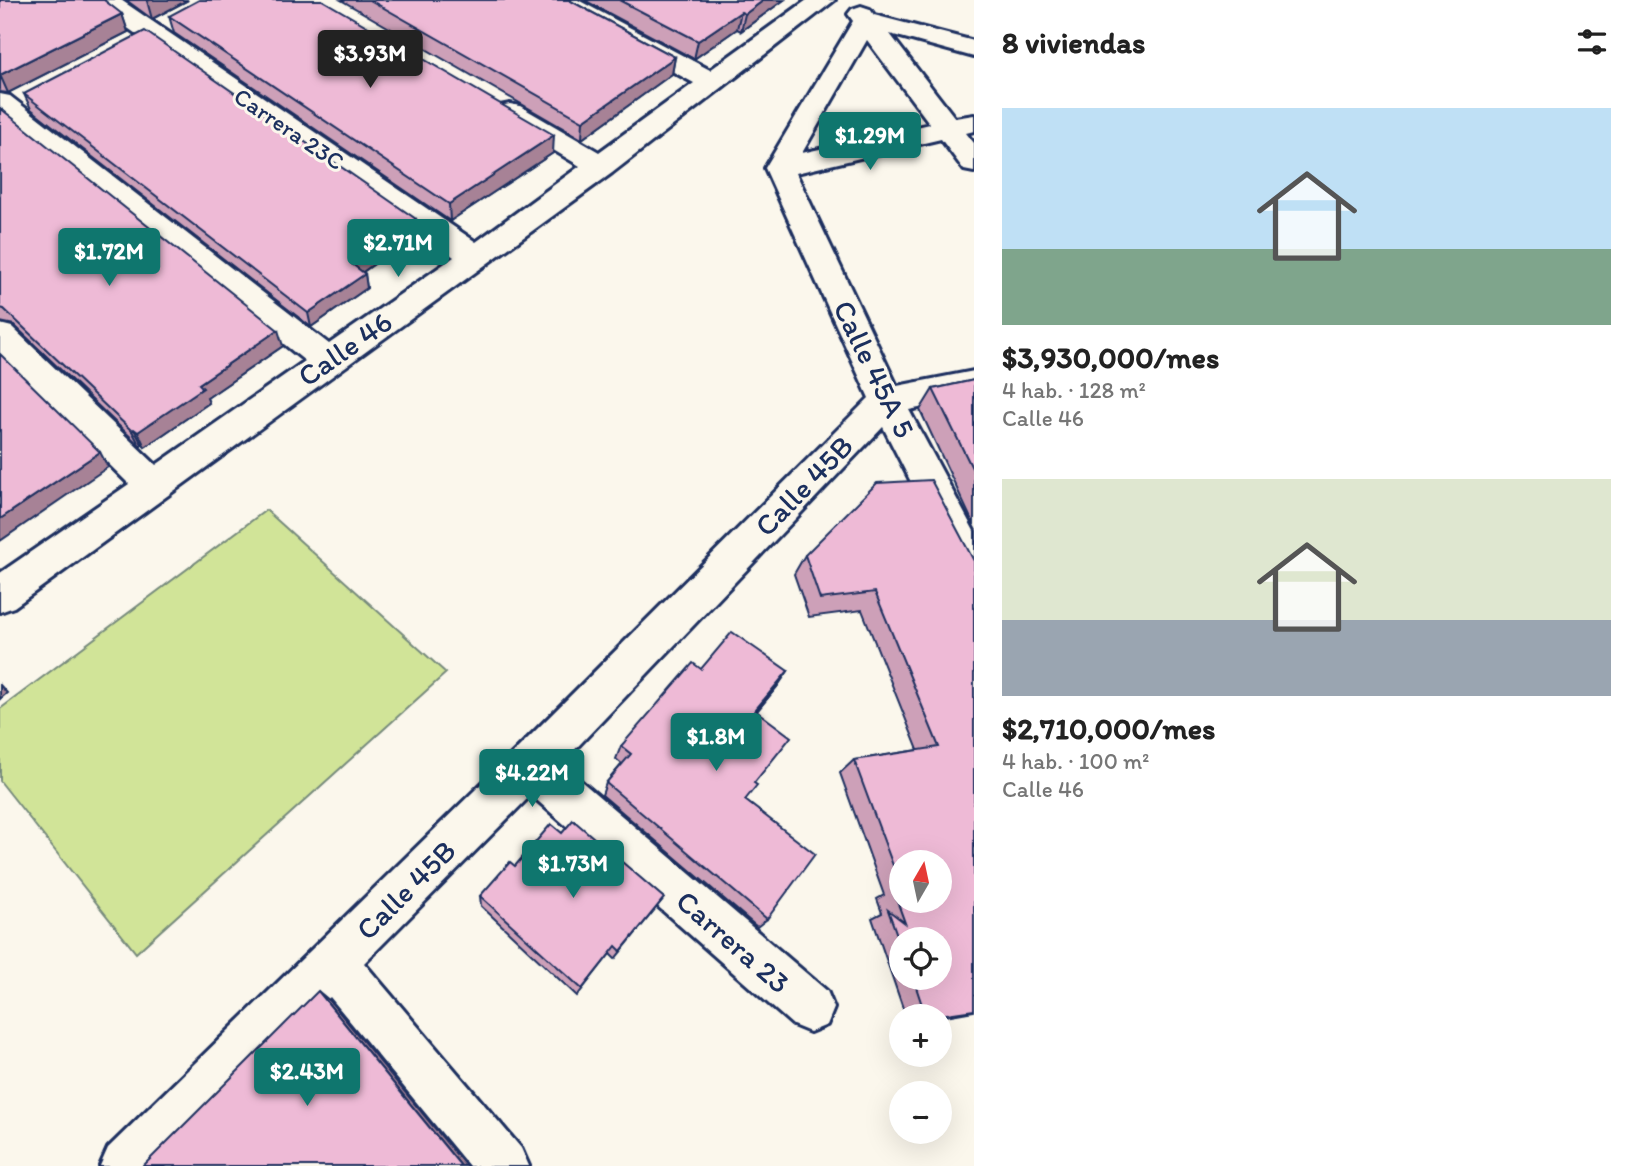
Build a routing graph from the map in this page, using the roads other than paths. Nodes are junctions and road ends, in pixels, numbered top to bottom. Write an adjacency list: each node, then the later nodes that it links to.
1 (104, 0): 13 (street, Carrera 23C)
2 (559, 0): 6 (street)
3 (814, 2): 6 (street, Calle 46)
4 (858, 10): 5 (street); 9 (street); 12 (street)
5 (974, 49)
6 (714, 83): 11 (street, Calle 46)
7 (483, 97): 11 (street)
8 (9, 104): 15 (street)
9 (962, 125): 10 (street); 12 (street)
10 (974, 163)
11 (601, 166): 13 (street, Calle 46)
12 (779, 168): 17 (street, Calle 45A 5)
13 (476, 257): 15 (street, Calle 46)
14 (0, 336): 18 (street)
15 (327, 361): 18 (street, Calle 46)
16 (974, 384): 17 (street)
17 (887, 401): 19 (street, Calle 45A 5); 21 (street, Calle 45B)
18 (154, 486): 20 (street, Calle 46)
19 (974, 568)
20 (0, 595)
21 (530, 766): 22 (street, Calle 45B); 23 (street, Carrera 23)
22 (333, 964): 24 (street, Calle 45B); 25 (street)
23 (810, 1008)
24 (126, 1166)
25 (503, 1166)

